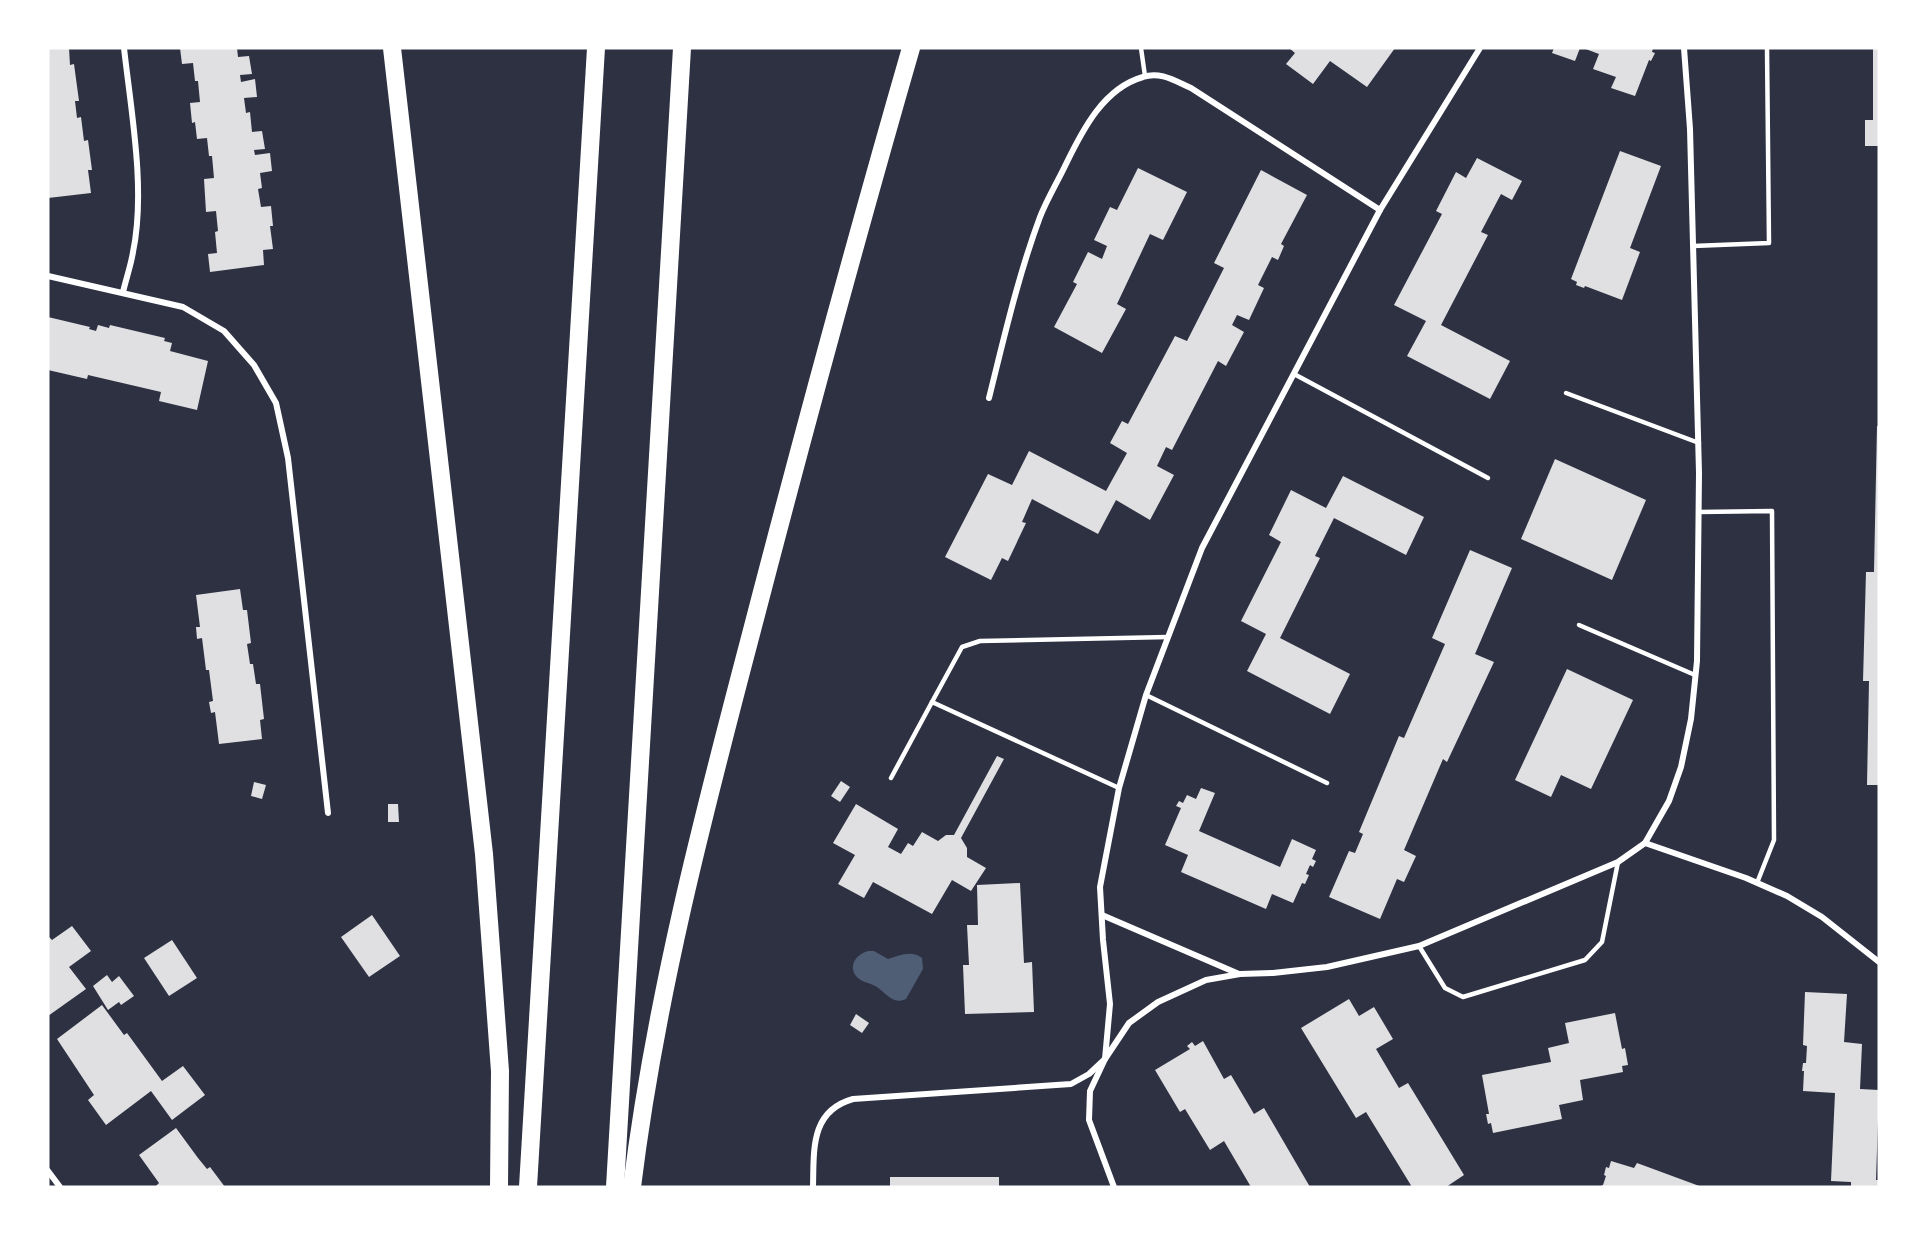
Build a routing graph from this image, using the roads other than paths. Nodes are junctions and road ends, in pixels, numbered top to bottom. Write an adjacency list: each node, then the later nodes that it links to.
1 (124, 48): 14 (street)
2 (392, 48): 40 (highway)
3 (596, 48): 41 (highway)
4 (682, 48): 42 (highway)
5 (911, 48): 43 (highway)
6 (1141, 48): 10 (lane)
7 (1480, 48): 11 (street)
8 (1684, 48): 12 (street)
9 (1767, 48): 12 (lane)
10 (1145, 76): 11 (street); 17 (street)
11 (1380, 210): 15 (street)
12 (1693, 246): 18 (street)
13 (48, 276): 14 (street)
14 (123, 292): 29 (street)
15 (1294, 374): 19 (lane); 22 (street)
16 (1566, 393): 18 (lane)
17 (989, 398)
18 (1699, 443): 20 (street)
19 (1488, 478)
20 (1699, 512): 23 (street); 32 (lane)
21 (1579, 625): 23 (lane)
22 (1168, 637): 24 (street); 25 (lane)
23 (1695, 675): 30 (street)
24 (1146, 695): 27 (lane); 28 (street)
25 (932, 702): 26 (lane); 28 (lane)
26 (891, 778)
27 (1328, 783)
28 (1119, 788): 33 (street)
29 (328, 813)
30 (1646, 843): 31 (street); 32 (street)
31 (1618, 862): 34 (street); 34 (lane)
32 (1757, 883): 35 (street)
33 (1102, 915): 36 (street); 37 (street)
34 (1419, 946): 36 (street)
35 (1879, 962)
36 (1240, 974): 37 (street)
37 (1106, 1059): 44 (street); 45 (street)
38 (48, 1171): 39 (street)
39 (60, 1187)
40 (499, 1187)
41 (528, 1187)
42 (615, 1187)
43 (632, 1187)
44 (813, 1187)
45 (1114, 1187)

